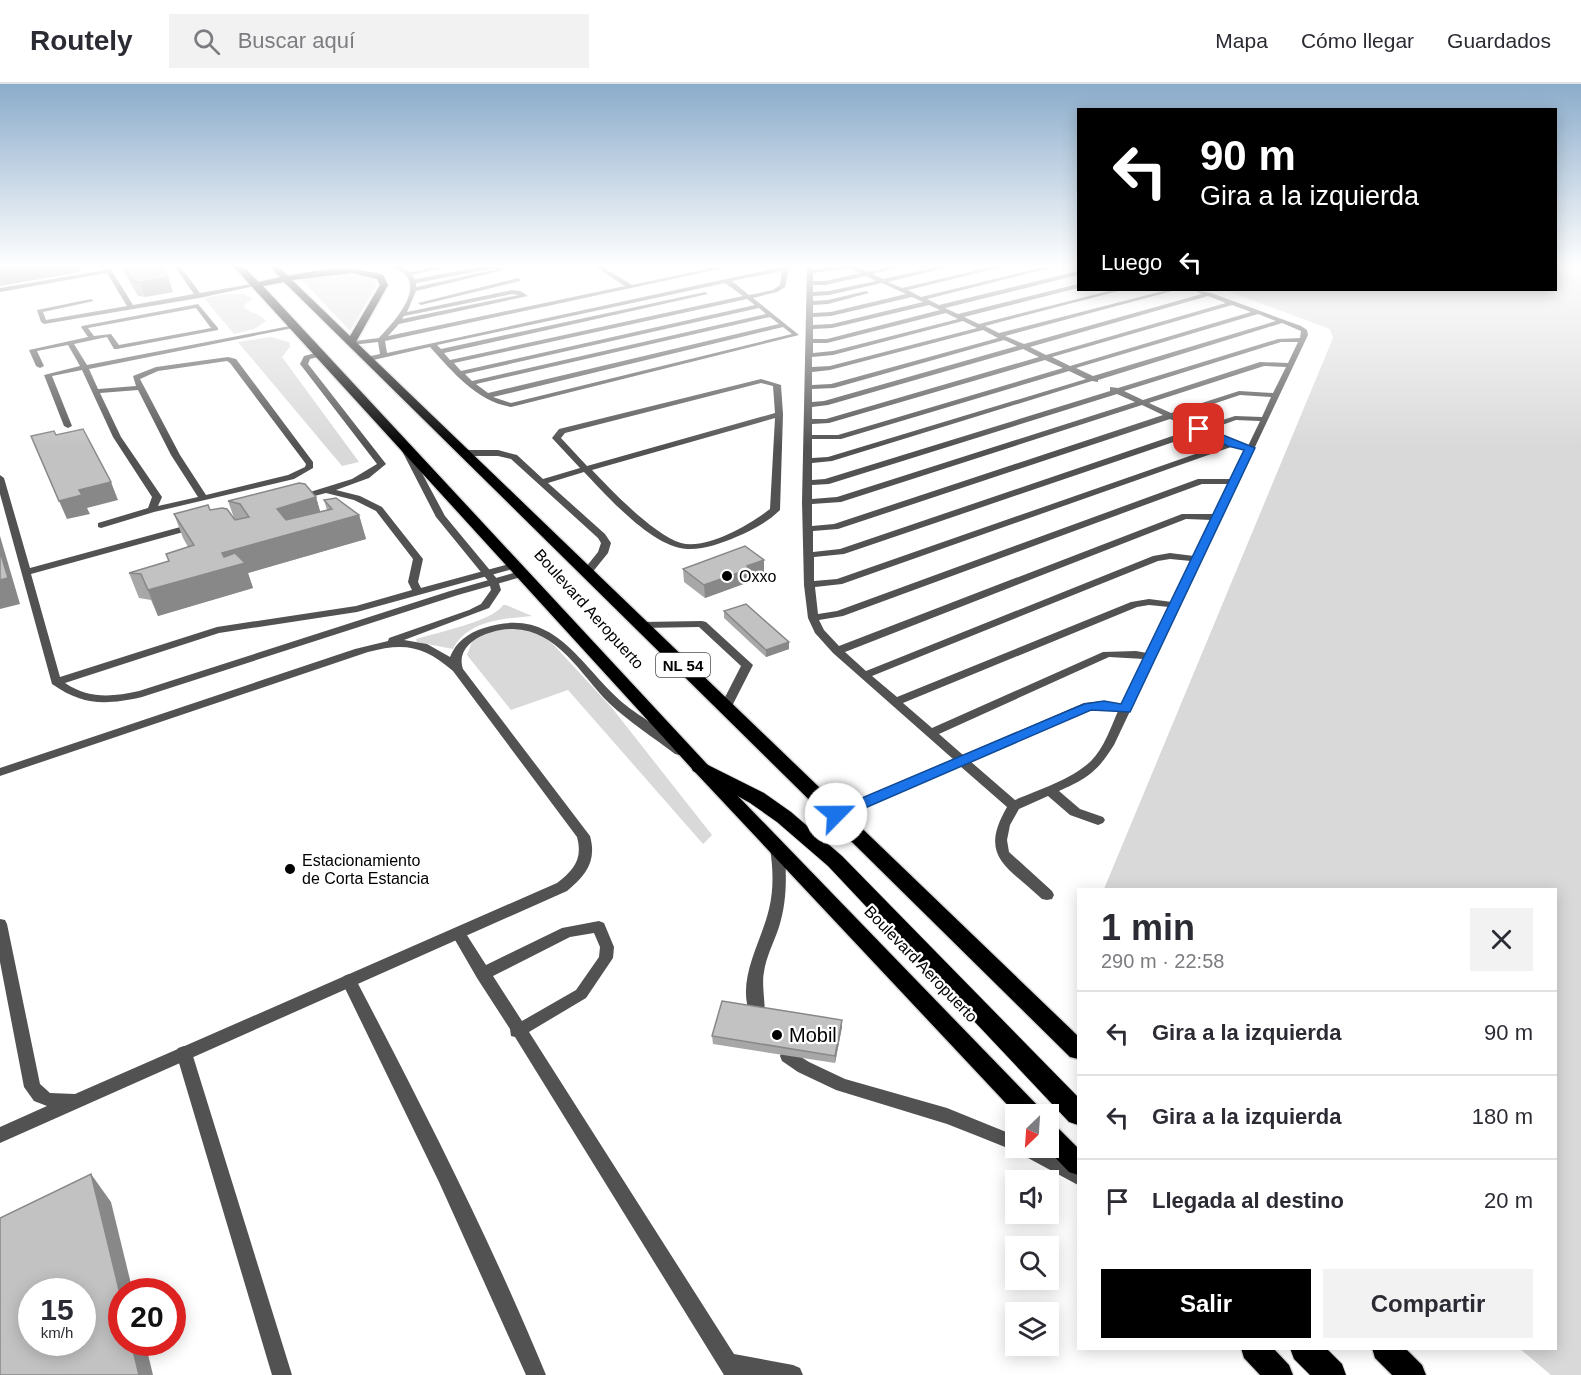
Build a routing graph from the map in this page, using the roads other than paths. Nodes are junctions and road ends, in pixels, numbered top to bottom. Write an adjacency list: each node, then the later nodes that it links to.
1 (88, 326): 28 (street)
2 (214, 326): 28 (street)
3 (292, 326): 44 (street)
4 (293, 326): 37 (highway, Boulevard Aeropuerto)
5 (336, 326): 32 (highway, Boulevard Aeropuerto / NL 54)
6 (362, 326): 32 (highway)
7 (392, 326): 29 (street)
8 (446, 326): 29 (street)
9 (515, 326): 34 (street)
10 (557, 326): 36 (street)
11 (611, 326): 41 (street)
12 (670, 326): 47 (street)
13 (722, 326): 48 (street)
14 (780, 326): 54 (street)
15 (786, 326): 54 (street)
16 (826, 326): 25 (street)
17 (878, 326): 31 (street)
18 (931, 326): 38 (street)
19 (1041, 326): 27 (street)
20 (1096, 326): 35 (street)
21 (1154, 326): 40 (street)
22 (1210, 326): 45 (street)
23 (1268, 326): 49 (street)
24 (1296, 326): 30 (street)
25 (809, 327): 31 (street)
26 (981, 327): 27 (street); 46 (street)
27 (1002, 337): 35 (street); 50 (street)
28 (92, 338): 33 (street)
29 (381, 340): 32 (street); 39 (street)
30 (1302, 340): 42 (street); 49 (street)
31 (809, 341): 38 (street)
32 (354, 342): 39 (highway, Boulevard Aeropuerto / NL 54)
33 (70, 343): 43 (street); 44 (street)
34 (432, 344): 36 (street); 39 (street)
35 (1024, 347): 40 (street); 56 (street)
36 (439, 352): 41 (street)
37 (319, 354): 64 (highway, Boulevard Aeropuerto); 74 (street)
38 (809, 355): 46 (street)
39 (376, 357): 67 (highway, Boulevard Aeropuerto / NL 54)
40 (1047, 358): 45 (street); 60 (street)
41 (450, 362): 47 (street)
42 (1290, 365): 53 (street); 55 (street)
43 (40, 366)
44 (85, 368): 52 (street); 61 (street)
45 (1070, 368): 49 (street); 63 (street)
46 (809, 370): 50 (street)
47 (461, 373): 48 (street)
48 (472, 383): 54 (street)
49 (1105, 385): 55 (street); 68 (street); 73 (street)
50 (808, 387): 56 (street)
51 (140, 388): 52 (street); 75 (street); 75 (street)
52 (96, 391): 78 (street)
53 (1276, 394): 58 (street); 59 (street)
54 (485, 396)
55 (1143, 403): 58 (street); 77 (street)
56 (808, 405): 60 (street)
57 (779, 414): 69 (street); 69 (street); 69 (street)
58 (1171, 416): 62 (street); 82 (street)
59 (1264, 419): 62 (street); 66 (street)
60 (808, 422): 63 (street)
61 (68, 426)
62 (1199, 429): 65 (street); 83 (street)
63 (808, 438): 68 (street)
64 (401, 441): 85 (highway, Boulevard Aeropuerto); 88 (street)
65 (1231, 444): 66 (street); 89 (street)
66 (1250, 448): 72 (street)
67 (466, 453): 71 (street); 86 (highway, Boulevard Aeropuerto / NL 54)
68 (807, 461): 73 (street)
69 (587, 469): 71 (street)
70 (0, 478): 87 (street)
71 (542, 482): 86 (street)
72 (1234, 482): 79 (street); 92 (street)
73 (807, 483): 77 (street)
74 (325, 490): 76 (street); 90 (street)
75 (204, 498): 78 (street)
76 (293, 499)
77 (807, 502): 82 (street)
78 (152, 510): 81 (street)
79 (1217, 517): 84 (street); 95 (street)
80 (206, 523): 87 (street)
81 (101, 525)
82 (808, 529): 83 (street)
83 (808, 555): 89 (street)
84 (1197, 559): 91 (street); 98 (street)
85 (520, 569): 88 (street); 106 (highway, Boulevard Aeropuerto)
86 (587, 572): 93 (highway, Boulevard Aeropuerto / NL 54)
87 (26, 573): 99 (street)
88 (490, 577): 90 (street); 94 (street); 99 (street)
89 (809, 585): 92 (street)
90 (418, 592): 99 (street)
91 (1175, 605): 96 (street); 100 (street)
92 (813, 618): 95 (street)
93 (642, 625): 101 (highway, Boulevard Aeropuerto / NL 54); 101 (street)
94 (359, 651): 97 (street); 104 (street)
95 (837, 651): 98 (street)
96 (1150, 657): 102 (street); 103 (street)
97 (457, 669): 106 (street); 116 (street)
98 (865, 675): 100 (street)
99 (56, 681)
100 (895, 702): 103 (street)
101 (726, 707): 111 (highway, Boulevard Aeropuerto / NL 54)
102 (1125, 709): 105 (street); 109 (street)
103 (930, 733): 105 (street)
104 (79, 746): 107 (street); 108 (street)
105 (962, 760): 110 (street); 111 (street)
106 (700, 767): 113 (highway, Boulevard Aeropuerto); 126 (highway)
107 (0, 772)
108 (0, 780)
109 (1050, 790): 110 (street); 112 (street)
110 (1014, 806): 114 (street)
111 (836, 814): 121 (highway, Boulevard Aeropuerto / NL 54)
112 (1098, 820)
113 (777, 848): 119 (street); 125 (highway, Boulevard Aeropuerto)
114 (1047, 895)
115 (0, 924): 124 (street)
116 (458, 933): 117 (street); 118 (street)
117 (482, 974): 120 (street); 120 (street)
118 (349, 980): 122 (street); 138 (street)
119 (758, 1014)
120 (517, 1031): 136 (street)
121 (1077, 1049)
122 (184, 1053): 124 (street); 137 (street)
123 (788, 1056): 128 (street)
124 (97, 1092): 127 (street)
125 (1021, 1104)
126 (1077, 1113)
127 (0, 1135)
128 (1005, 1140)
129 (1059, 1144): 131 (highway)
130 (1041, 1158): 132 (street)
131 (1077, 1163)
132 (1077, 1176)
133 (1256, 1350): 140 (highway)
134 (1307, 1350): 141 (highway)
135 (1387, 1350): 142 (highway)
136 (732, 1369): 139 (street)
137 (282, 1375)
138 (536, 1375)
139 (793, 1375)
140 (1279, 1375)
141 (1331, 1375)
142 (1412, 1375)

